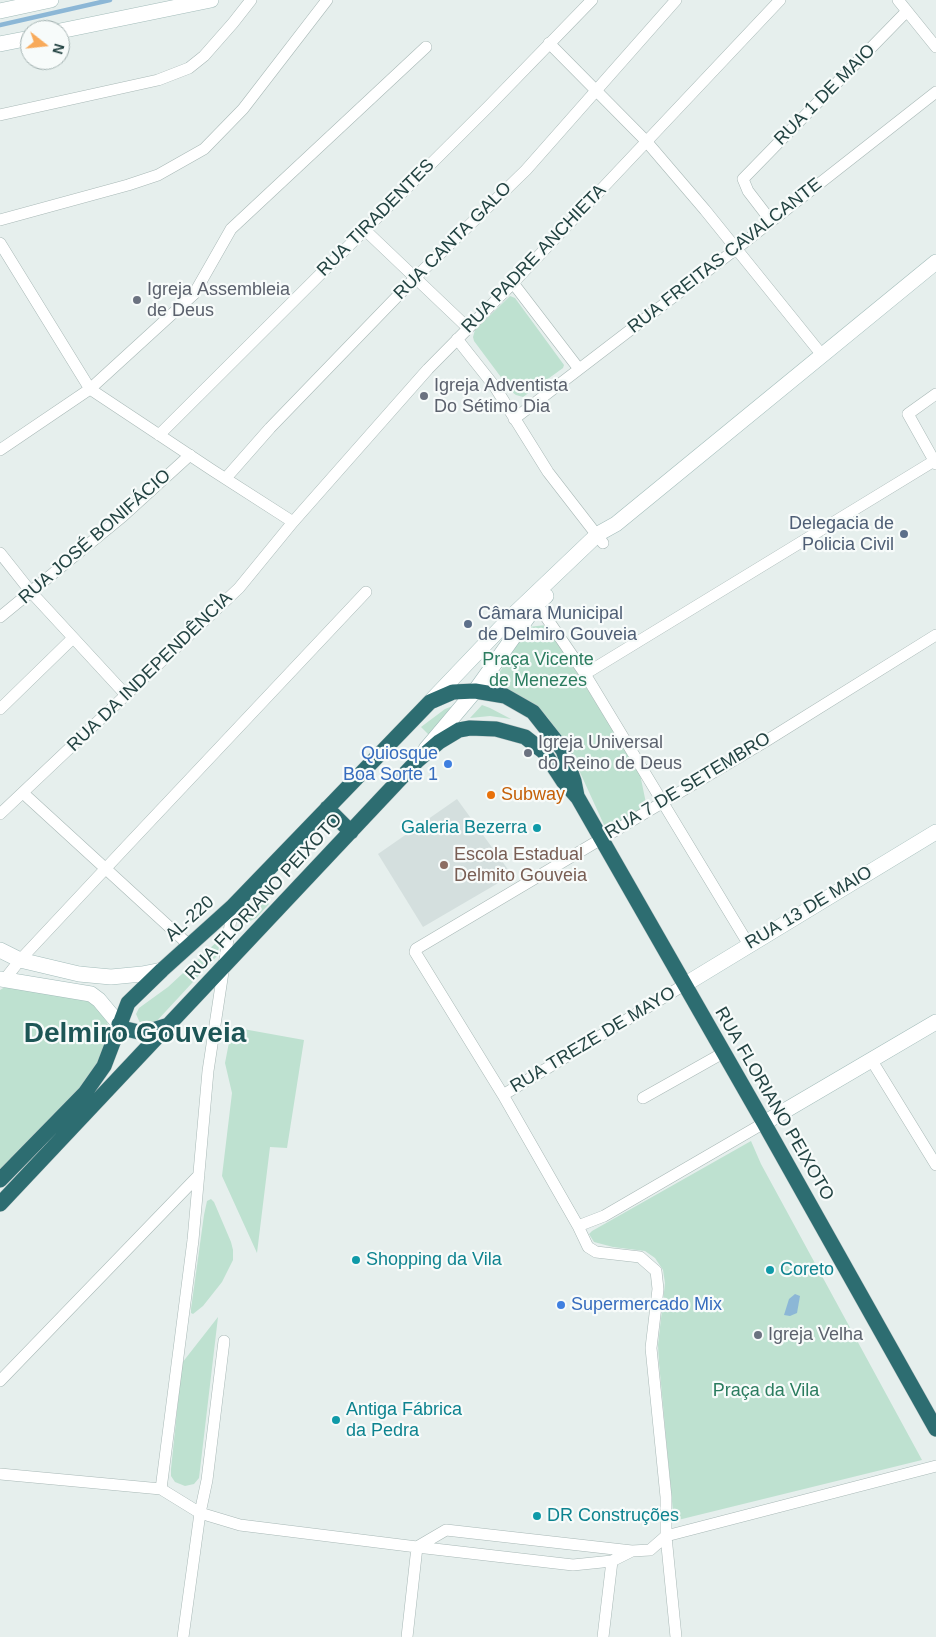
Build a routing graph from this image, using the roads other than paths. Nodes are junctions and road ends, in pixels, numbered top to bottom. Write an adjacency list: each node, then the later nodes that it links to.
1 (51, 0): 9 (street)
2 (211, 0): 11 (street)
3 (251, 0): 19 (street)
4 (327, 0): 21 (street)
5 (592, 0): 13 (street, RUA TIRADENTES)
6 (676, 0): 17 (street, RUA CANTA GALO)
7 (780, 0): 20 (street, RUA PADRE ANCHIETA)
8 (898, 0): 10 (street)
9 (0, 11)
10 (907, 11): 16 (street); 22 (street, RUA 1 DE MAIO)
11 (70, 29)
12 (20, 40): 14 (street)
13 (550, 43): 17 (street); 23 (street, RUA TIRADENTES)
14 (0, 44)
15 (426, 47): 33 (street)
16 (936, 47)
17 (596, 90): 20 (street); 27 (street, RUA CANTA GALO)
18 (936, 92): 22 (street, RUA FREITAS CAVALCANTE)
19 (0, 115)
20 (646, 141): 25 (street); 28 (street, RUA PADRE ANCHIETA)
21 (0, 220)
22 (771, 221): 25 (street, RUA FREITAS CAVALCANTE)
23 (365, 230): 27 (street); 36 (street, RUA TIRADENTES)
24 (0, 243): 33 (street)
25 (736, 249): 31 (street); 32 (street, RUA FREITAS CAVALCANTE)
26 (936, 262): 31 (street)
27 (415, 278): 29 (street); 40 (street, RUA CANTA GALO)
28 (513, 283): 29 (street, RUA PADRE ANCHIETA); 32 (street)
29 (468, 328): 30 (street, RUA PADRE ANCHIETA)
30 (457, 339): 35 (street); 41 (street, RUA PADRE ANCHIETA)
31 (822, 355): 42 (street)
32 (579, 369): 35 (street, RUA FREITAS CAVALCANTE)
33 (90, 389): 36 (street); 37 (street)
34 (936, 394): 39 (street)
35 (514, 419): 42 (street)
36 (159, 435): 38 (street)
37 (0, 450)
38 (190, 455): 40 (street); 44 (street, RUA JOSÉ BONIFÁCIO)
39 (935, 463): 50 (street)
40 (226, 478): 41 (street)
41 (293, 522): 52 (street, RUA DA INDEPENDÊNCIA)
42 (600, 538): 46 (street); 53 (street)
43 (0, 553): 44 (street)
44 (31, 592): 47 (street, RUA JOSÉ BONIFÁCIO); 49 (street)
45 (366, 592): 64 (street)
46 (537, 604): 50 (street); 51 (street)
47 (0, 617)
48 (936, 635): 58 (street, RUA 7 DE SETEMBRO)
49 (73, 638): 52 (street); 54 (street)
50 (585, 674): 58 (street)
51 (475, 691): 53 (highway, RUA FLORIANO PEIXOTO / AL-220); 55 (street); 57 (highway, RUA FLORIANO PEIXOTO / AL-220)
52 (126, 695): 56 (street, RUA DA INDEPENDÊNCIA)
53 (430, 702): 59 (highway, AL-220 / AL-220)
54 (0, 709)
55 (416, 761): 57 (highway, RUA FLORIANO PEIXOTO); 61 (highway, RUA FLORIANO PEIXOTO)
56 (23, 793): 60 (street, RUA DA INDEPENDÊNCIA); 64 (street)
57 (578, 798): 63 (highway, RUA FLORIANO PEIXOTO)
58 (664, 802): 63 (street, RUA 7 DE SETEMBRO); 67 (street)
59 (327, 808): 61 (highway); 65 (highway, AL-220 / AL-220)
60 (0, 814)
61 (351, 832): 70 (highway, RUA FLORIANO PEIXOTO)
62 (936, 832): 67 (street, RUA 13 DE MAIO)
63 (601, 839): 73 (highway, RUA FLORIANO PEIXOTO); 79 (street, RUA 7 DE SETEMBRO)
64 (106, 868): 66 (street); 69 (street)
65 (233, 906): 66 (highway, AL-220 / AL-220); 70 (street)
66 (189, 945): 71 (highway, AL-220 / AL-220)
67 (749, 945): 73 (street, RUA 13 DE MAIO)
68 (0, 950): 69 (street)
69 (20, 960): 71 (street); 72 (street)
70 (223, 968): 76 (highway, RUA FLORIANO PEIXOTO); 83 (street)
71 (162, 970): 75 (highway, AL-220 / AL-220)
72 (2, 979): 75 (street)
73 (684, 985): 77 (highway, RUA FLORIANO PEIXOTO); 79 (street, RUA TREZE DE MAYO)
74 (936, 1022): 78 (street)
75 (119, 1024): 76 (highway); 84 (highway, AL-220 / AL-220)
76 (171, 1024): 85 (highway, RUA FLORIANO PEIXOTO)
77 (723, 1053): 80 (street); 81 (highway, RUA FLORIANO PEIXOTO)
78 (872, 1061): 81 (street); 82 (street)
79 (503, 1095): 86 (street)
80 (643, 1098)
81 (764, 1122): 86 (street); 89 (highway, RUA FLORIANO PEIXOTO)
82 (936, 1165)
83 (199, 1175): 88 (street); 92 (street)
84 (0, 1180)
85 (0, 1204)
86 (578, 1226): 94 (street)
87 (224, 1341): 93 (street)
88 (0, 1381)
89 (936, 1429)
90 (936, 1466): 94 (street)
91 (0, 1474): 92 (street)
92 (161, 1489): 93 (street)
93 (200, 1513): 95 (street); 98 (street)
94 (666, 1536): 96 (street); 101 (street)
95 (417, 1547): 96 (street); 97 (street); 99 (street)
96 (632, 1551): 97 (street)
97 (612, 1560): 100 (street)
98 (183, 1637)
99 (407, 1637)
100 (603, 1637)
101 (676, 1637)

